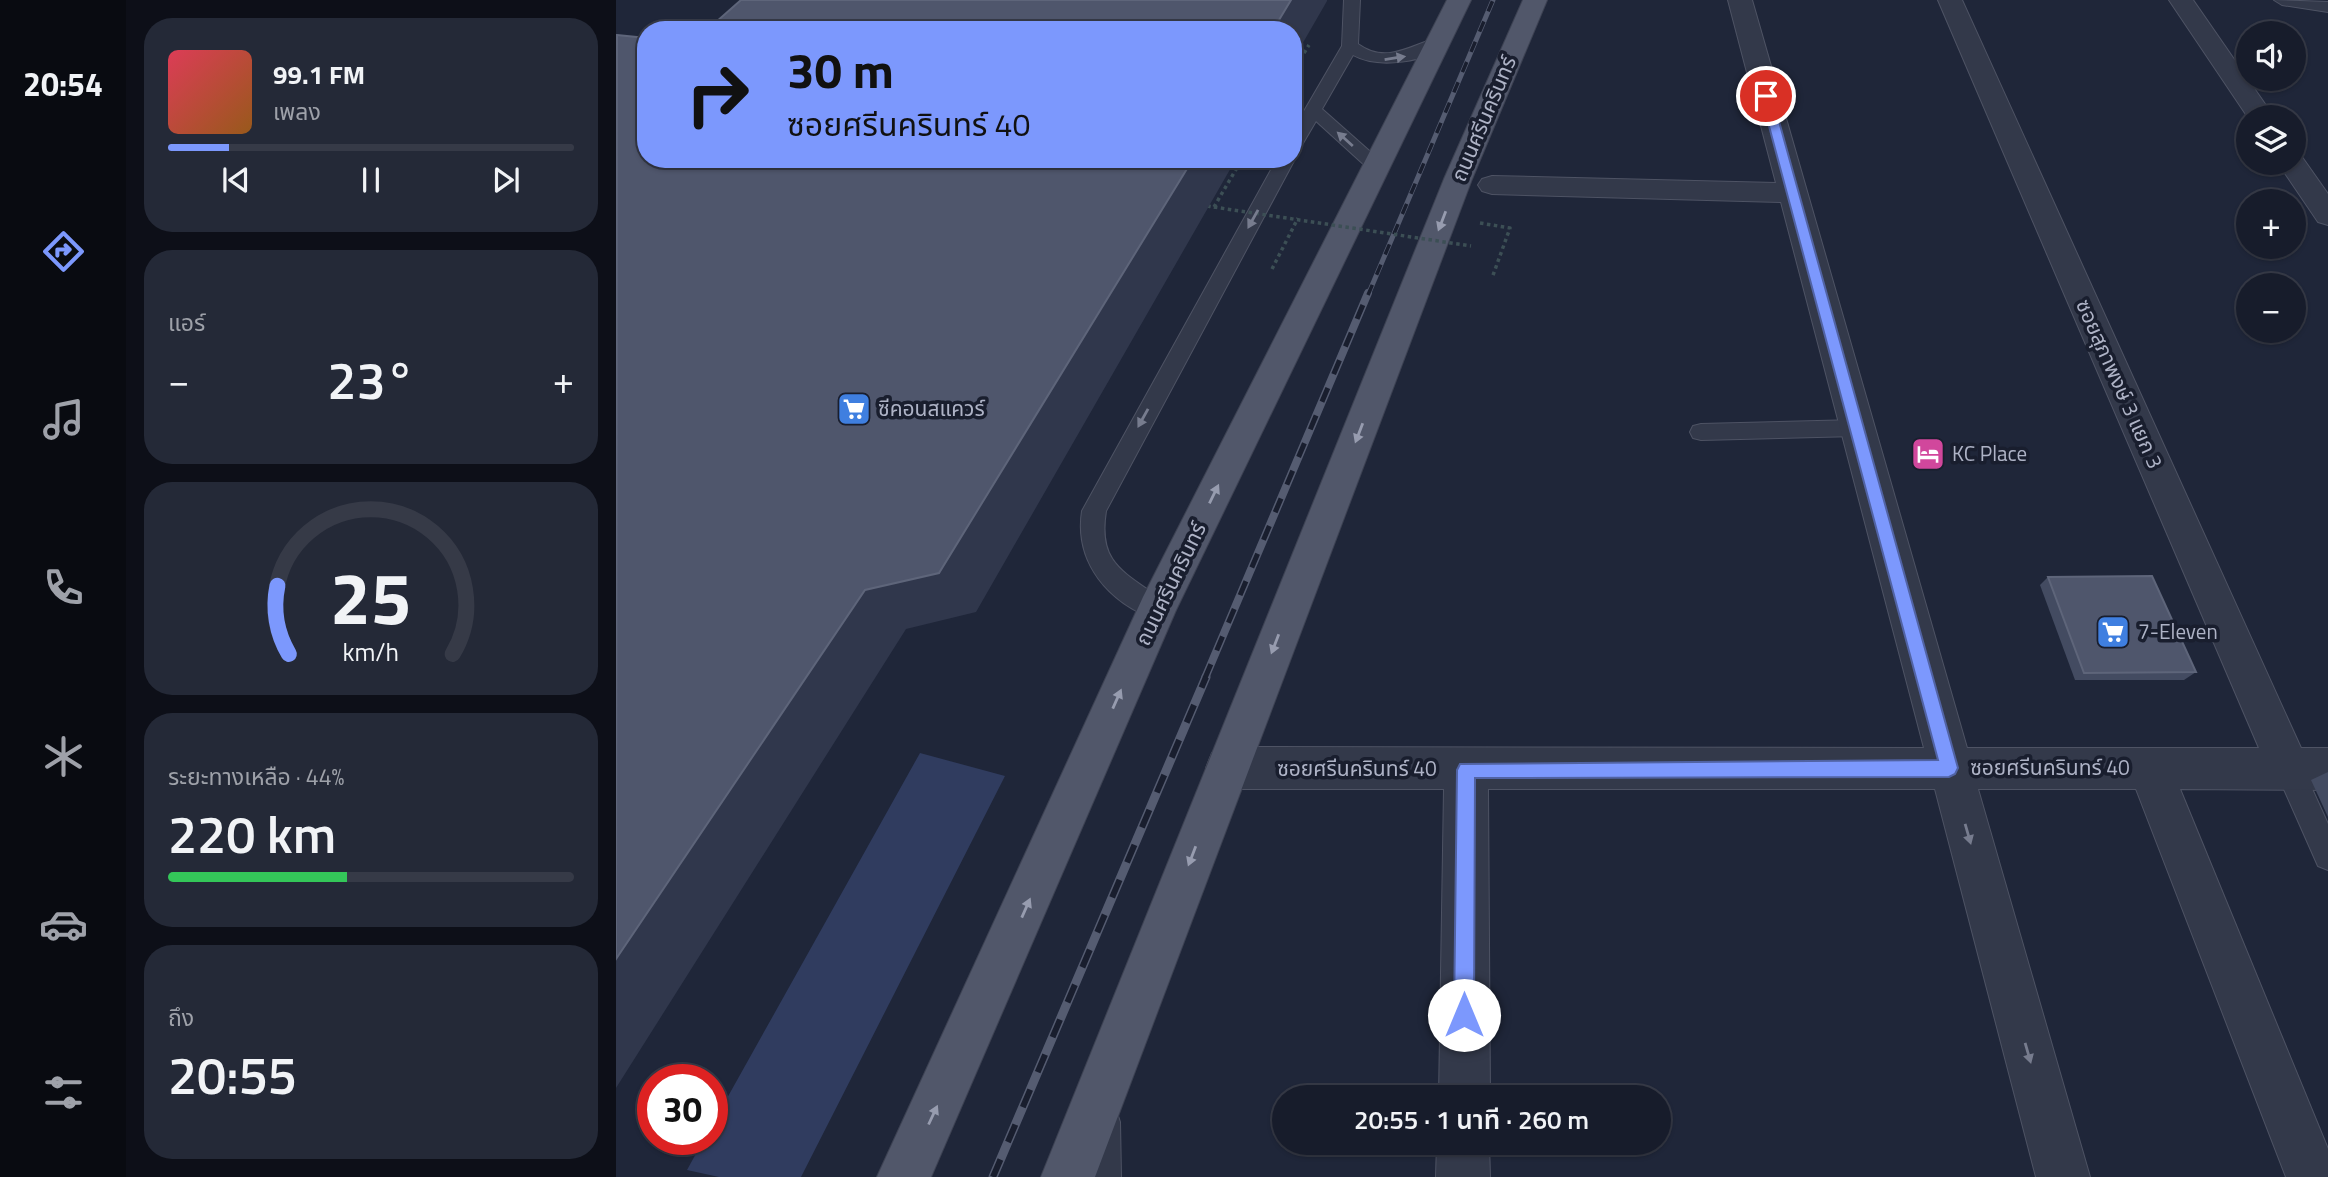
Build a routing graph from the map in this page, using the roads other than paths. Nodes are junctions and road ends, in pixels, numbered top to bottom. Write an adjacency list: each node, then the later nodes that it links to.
1 (1352, 0): 10 (lane)
2 (1460, 0): 9 (main road, ถนนศรีนครินทร์)
3 (1535, 0): 25 (main road, ถนนศรีนครินทร์, one-way to 25)
4 (1740, 0): 20 (street)
5 (1950, 0): 28 (street, ซอยสุภาพงษ์ 3 แยก 3)
6 (2182, 0): 11 (street)
7 (2282, 0): 8 (lane)
8 (2328, 7)
9 (1440, 42): 10 (lane, one-way to 9); 16 (main road, ถนนศรีนครินทร์)
10 (1350, 46): 12 (lane)
11 (2253, 105)
12 (1313, 110): 13 (lane); 16 (lane, one-way to 12)
13 (1302, 130)
14 (2306, 164): 15 (street)
15 (2328, 165)
16 (1377, 167): 24 (main road, ถนนศรีนครินทร์, one-way to 16)
17 (1281, 168): 24 (lane, one-way to 24)
18 (2301, 175): 21 (street)
19 (1492, 185): 20 (street)
20 (1793, 192): 22 (street)
21 (2328, 215)
22 (1857, 428): 23 (lane); 26 (street)
23 (1702, 432)
24 (1157, 610): 34 (main road, ถนนศรีนครินทร์, one-way to 24)
25 (1227, 768): 29 (street, ซอยศรีนครินทร์ 40); 31 (main road, ถนนศรีนครินทร์, one-way to 31)
26 (1949, 768): 27 (street, ซอยศรีนครินทร์ 40); 29 (street, ซอยศรีนครินทร์ 40); 38 (street, one-way to 38)
27 (2150, 769): 28 (street, ซอยศรีนครินทร์ 40); 39 (street)
28 (2309, 769): 30 (lane)
29 (1466, 770): 32 (street)
30 (2328, 856)
31 (1103, 1083): 35 (main road, ถนนศรีนครินทร์); 36 (lane)
32 (1464, 1085)
33 (1463, 1155): 37 (street)
34 (904, 1177)
35 (1068, 1177)
36 (1104, 1177)
37 (1463, 1177)
38 (2063, 1177)
39 (2313, 1177)

